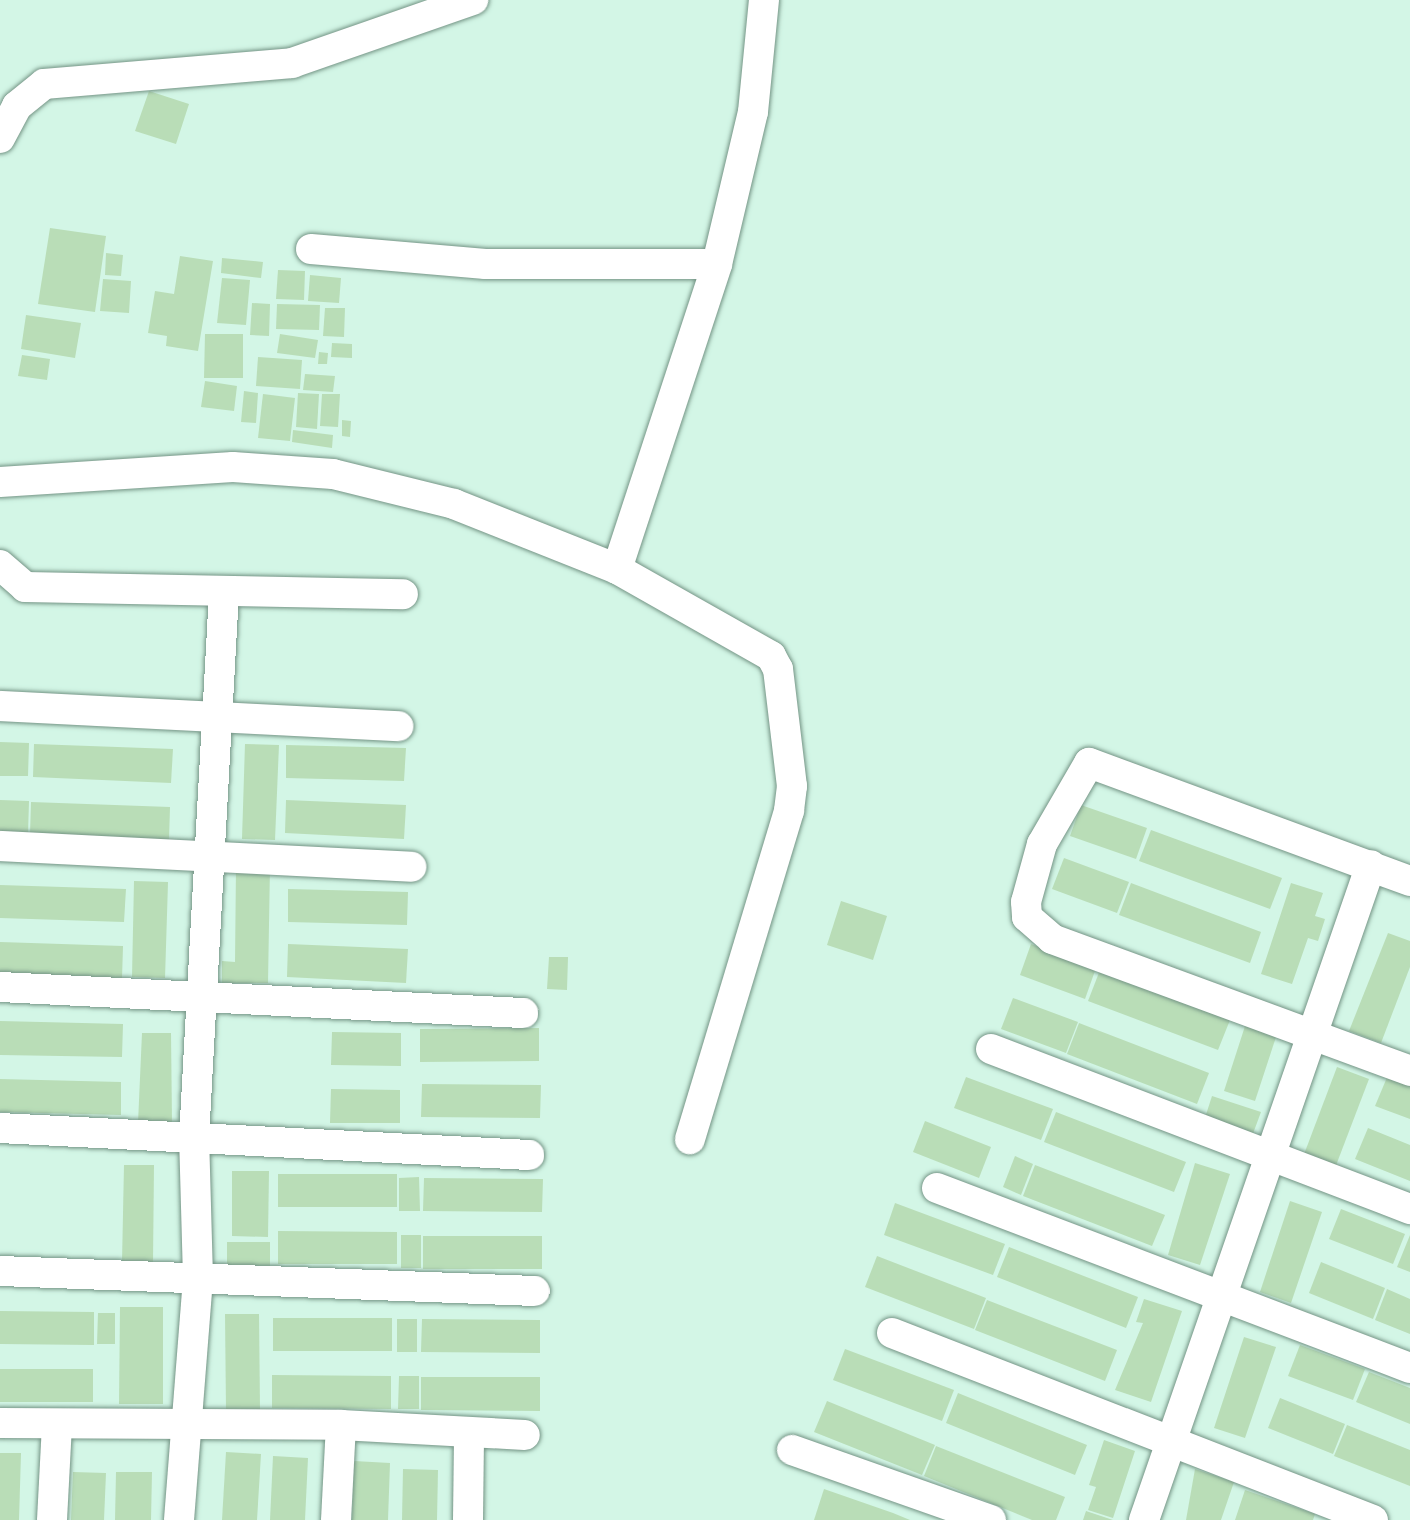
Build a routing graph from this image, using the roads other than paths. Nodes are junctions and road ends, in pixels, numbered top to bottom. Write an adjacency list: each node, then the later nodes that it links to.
1 (473, 0): 3 (street)
2 (764, 0): 5 (street)
3 (0, 138)
4 (312, 249): 5 (street)
5 (717, 264): 8 (street)
6 (0, 482): 8 (street)
7 (0, 565): 9 (street)
8 (617, 569): 27 (street)
9 (224, 593): 10 (street); 12 (street)
10 (403, 594)
11 (0, 706): 12 (street)
12 (216, 716): 13 (street); 15 (street)
13 (398, 726)
14 (0, 846): 15 (street)
15 (209, 856): 17 (street); 20 (street)
16 (1371, 865): 18 (street); 22 (street); 22 (street)
17 (411, 867)
18 (1410, 881)
19 (0, 987): 20 (street)
20 (202, 997): 21 (street); 26 (street)
21 (523, 1013)
22 (1312, 1034): 24 (street); 29 (street)
23 (991, 1049): 29 (street)
24 (1410, 1071)
25 (0, 1128): 26 (street)
26 (194, 1138): 28 (street); 33 (street)
27 (690, 1139)
28 (529, 1155)
29 (1270, 1156): 31 (street); 35 (street)
30 (937, 1188): 35 (street)
31 (1410, 1209)
32 (0, 1271): 33 (street)
33 (198, 1278): 34 (street); 41 (street)
34 (535, 1291)
35 (1221, 1297): 37 (street); 44 (street)
36 (892, 1333): 44 (street)
37 (1410, 1368)
38 (0, 1423): 40 (street)
39 (341, 1425): 41 (street); 42 (street); 48 (street)
40 (57, 1426): 41 (street); 46 (street)
41 (184, 1426): 47 (street)
42 (469, 1432): 43 (street); 49 (street)
43 (525, 1435)
44 (1171, 1441): 51 (street); 52 (street)
45 (792, 1450): 50 (street)
46 (52, 1520)
47 (180, 1520)
48 (336, 1520)
49 (468, 1520)
50 (991, 1520)
51 (1144, 1520)
52 (1373, 1520)

